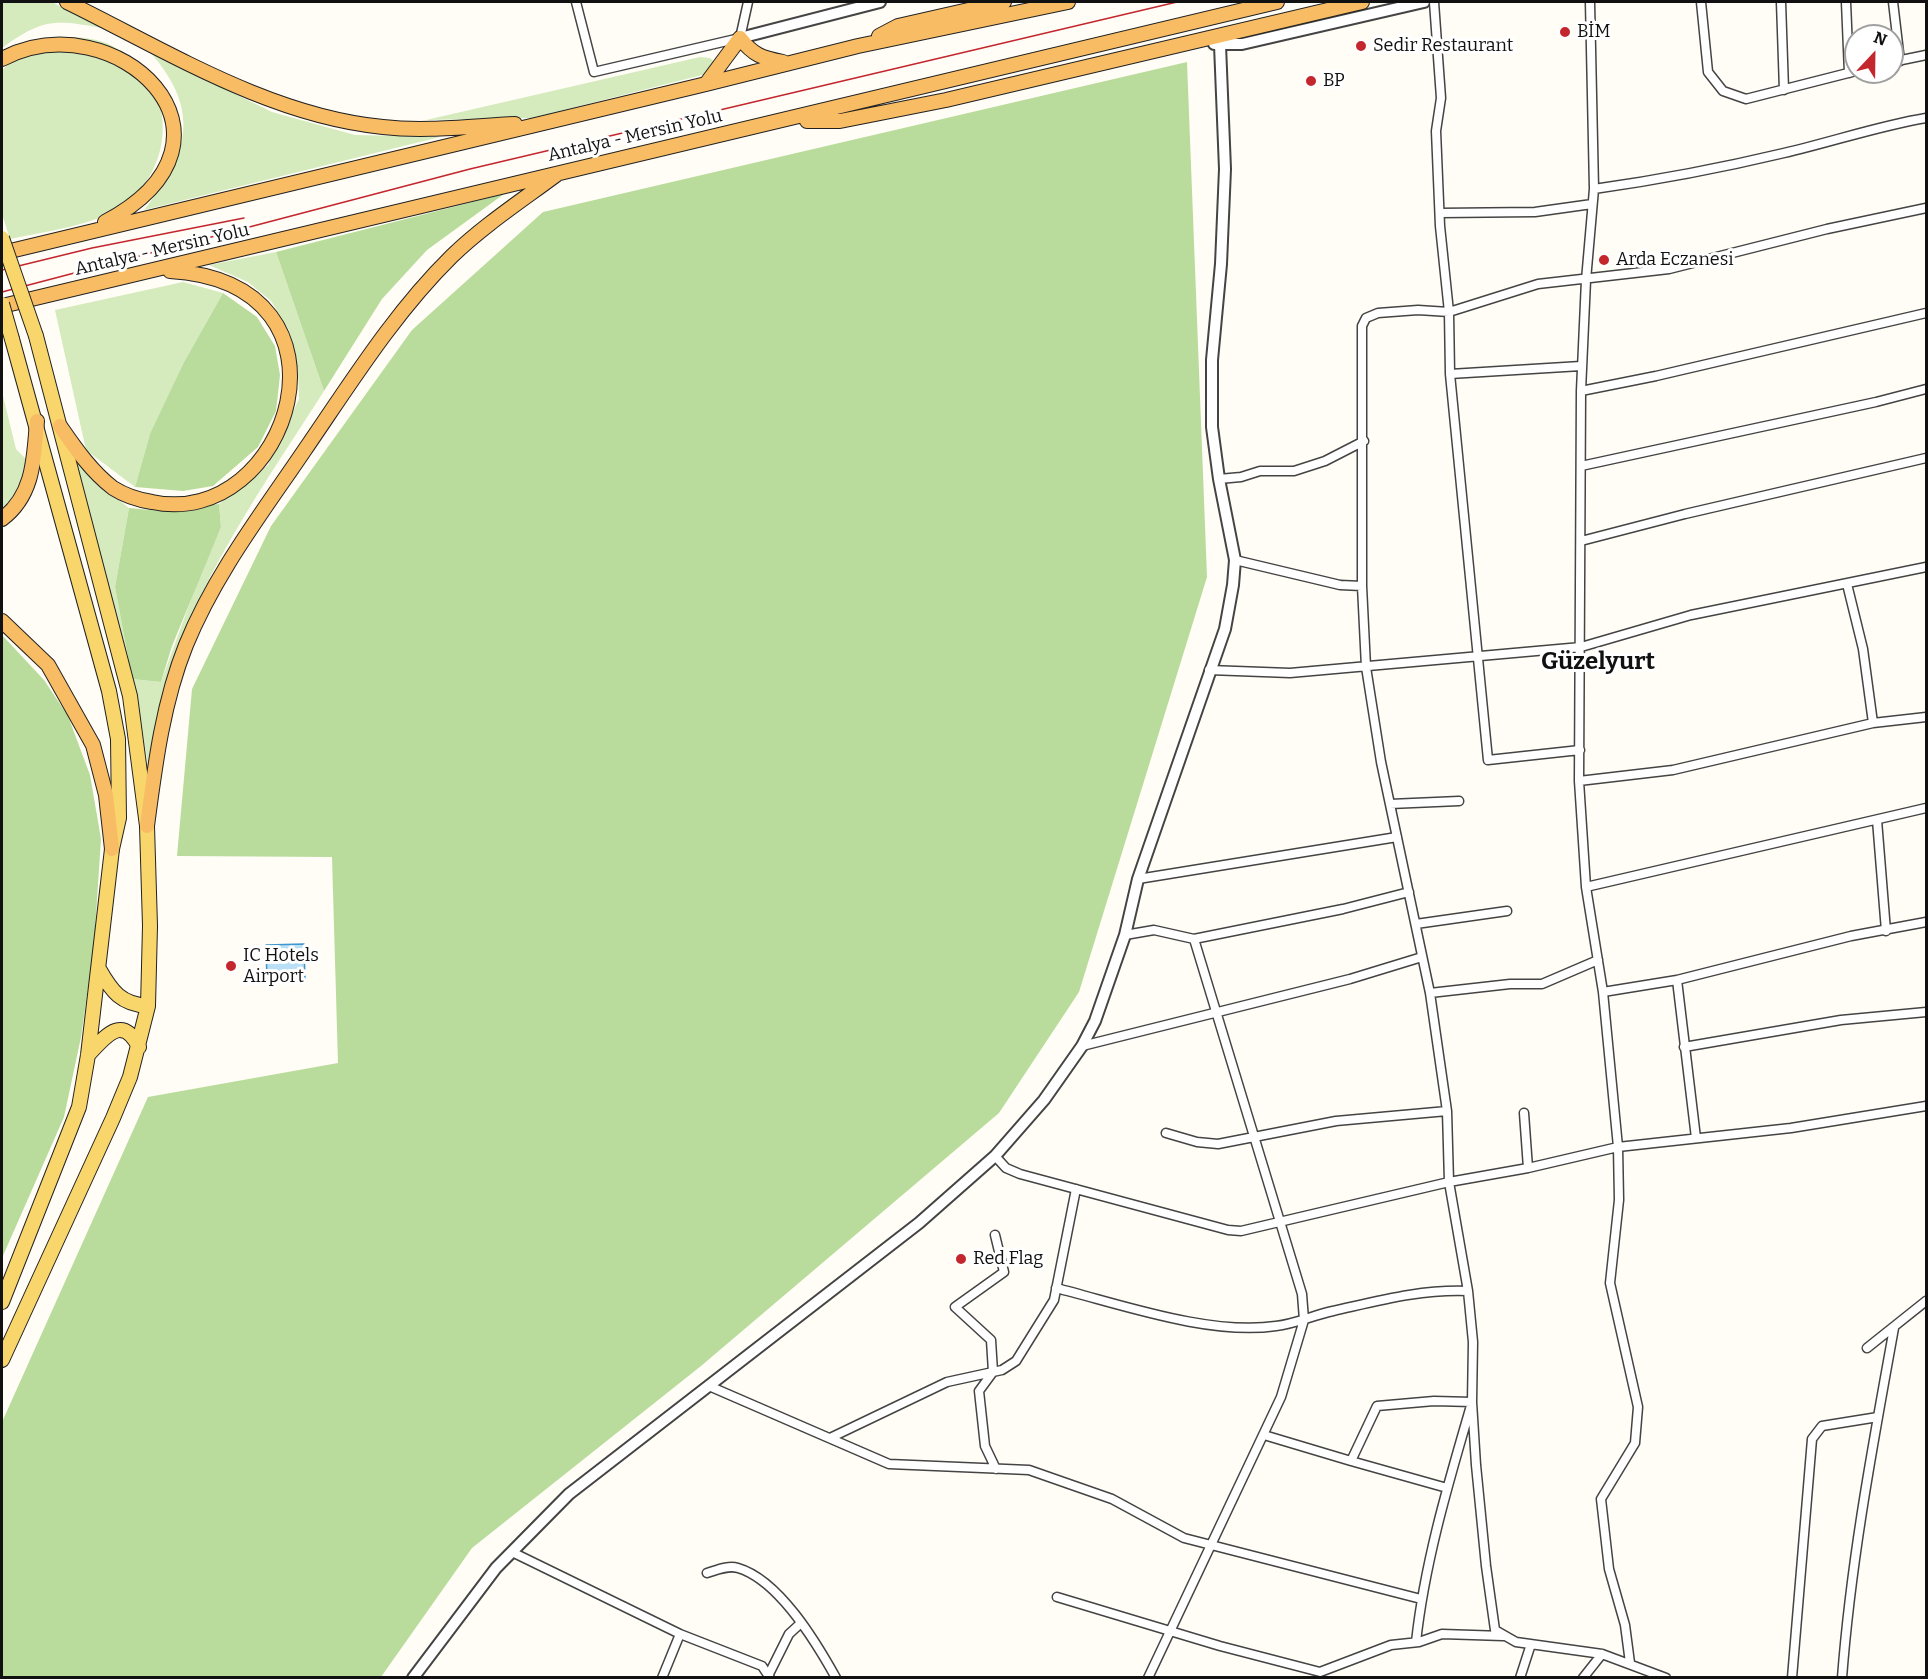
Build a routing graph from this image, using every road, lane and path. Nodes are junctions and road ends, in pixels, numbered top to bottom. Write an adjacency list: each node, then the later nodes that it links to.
1 (67, 2): 32 (highway)
2 (576, 2): 20 (street)
3 (748, 2): 20 (street)
4 (880, 2): 20 (street)
5 (1004, 2): 23 (highway)
6 (1068, 2): 23 (highway, Antalya - Mersin Yolu)
7 (1277, 2): 33 (highway, Antalya - Mersin Yolu)
8 (1362, 2): 21 (highway)
9 (1424, 2): 22 (street)
10 (1434, 2): 38 (street)
11 (1590, 2): 35 (street)
12 (1701, 2): 30 (street)
13 (1781, 2): 30 (street)
14 (1846, 2): 16 (street)
15 (1893, 2): 17 (street)
16 (1848, 24)
17 (1894, 24)
18 (93, 32): 39 (highway)
19 (54, 33): 25 (highway)
20 (740, 38): 27 (highway); 29 (highway)
21 (1197, 39): 22 (street); 33 (highway)
22 (1220, 45): 56 (street)
23 (858, 46): 27 (highway, Antalya - Mersin Yolu)
24 (1926, 55): 26 (street)
25 (2, 59)
26 (1904, 59)
27 (789, 62): 29 (highway, Antalya - Mersin Yolu)
28 (1844, 74): 30 (street)
29 (706, 84): 32 (highway, Antalya - Mersin Yolu)
30 (1784, 90)
31 (1926, 118): 35 (street)
32 (550, 122): 39 (highway, Antalya - Mersin Yolu)
33 (781, 122): 34 (highway, Antalya - Mersin Yolu)
34 (561, 171): 42 (highway, Antalya - Mersin Yolu); 76 (highway)
35 (1594, 189): 36 (street)
36 (1592, 204): 38 (street); 43 (street)
37 (1926, 208): 43 (street)
38 (1440, 213): 45 (street)
39 (87, 231): 41 (highway)
40 (2, 238): 52 (main road, bridge)
41 (2, 253)
42 (156, 270): 44 (highway, Antalya - Mersin Yolu); 52 (highway)
43 (1586, 280): 45 (street); 47 (street)
44 (2, 305): 51 (main road, bridge)
45 (1449, 312): 48 (street); 53 (street)
46 (1926, 313): 50 (street)
47 (1581, 366): 48 (street); 50 (street)
48 (1450, 374): 65 (street)
49 (1926, 389): 55 (street)
50 (1581, 391): 55 (street)
51 (37, 421): 57 (highway); 78 (main road)
52 (60, 426): 76 (main road)
53 (1364, 441): 56 (street); 62 (street)
54 (1926, 458): 58 (street)
55 (1581, 466): 58 (street)
56 (1219, 479): 59 (street)
57 (2, 519)
58 (1581, 541): 64 (street)
59 (1235, 560): 62 (street); 67 (street)
60 (1926, 567): 61 (street)
61 (1847, 584): 64 (street); 69 (street)
62 (1362, 586): 66 (street)
63 (2, 621): 78 (highway)
64 (1581, 647): 65 (street); 70 (street)
65 (1477, 654): 66 (street); 70 (street)
66 (1366, 667): 67 (street); 73 (street)
67 (1209, 670): 79 (street)
68 (1926, 717): 69 (street)
69 (1873, 723): 71 (street)
70 (1580, 750): 71 (street)
71 (1579, 781): 80 (street)
72 (1459, 801): 73 (street)
73 (1390, 804): 77 (street)
74 (1926, 808): 75 (street)
75 (1877, 820): 80 (street); 85 (street)
76 (147, 826): 94 (main road)
77 (1397, 837): 79 (street); 81 (street)
78 (112, 849): 90 (main road)
79 (1138, 879): 86 (street)
80 (1586, 887): 89 (street)
81 (1409, 892): 84 (street); 87 (street)
82 (1507, 911): 84 (street)
83 (1926, 922): 85 (street)
84 (1416, 924): 88 (street)
85 (1887, 931): 91 (street)
86 (1125, 935): 87 (street); 97 (street)
87 (1194, 939): 95 (street)
88 (1422, 957): 93 (street); 95 (street)
89 (1598, 960): 92 (street); 93 (street)
90 (99, 969): 94 (main road); 100 (main road)
91 (1677, 981): 92 (street); 99 (street)
92 (1603, 992): 107 (street)
93 (1430, 993): 102 (street)
94 (148, 1006): 98 (main road)
95 (1214, 1012): 97 (street); 105 (street)
96 (1926, 1012): 99 (street)
97 (1082, 1046): 108 (street)
98 (139, 1047): 100 (main road); 121 (main road)
99 (1684, 1047): 106 (street)
100 (88, 1054): 117 (main road)
101 (1926, 1106): 106 (street)
102 (1447, 1111): 105 (street); 110 (street)
103 (1524, 1113): 109 (street)
104 (1166, 1133): 105 (street)
105 (1254, 1138): 112 (street)
106 (1696, 1138): 107 (street)
107 (1618, 1147): 109 (street); 143 (street)
108 (995, 1156): 111 (street); 123 (street)
109 (1528, 1168): 110 (street)
110 (1449, 1182): 112 (street); 115 (street)
111 (1076, 1189): 112 (street); 114 (street)
112 (1278, 1220): 118 (street)
113 (995, 1235): 122 (street)
114 (1056, 1288): 118 (street); 122 (street)
115 (1468, 1291): 118 (street); 124 (street)
116 (1926, 1301): 119 (street)
117 (2, 1302)
118 (1304, 1320): 126 (street)
119 (1894, 1328): 120 (street); 125 (street)
120 (1867, 1348)
121 (2, 1360)
122 (993, 1372): 127 (street); 129 (street)
123 (709, 1386): 127 (street); 132 (street)
124 (1472, 1402): 128 (street); 130 (street); 139 (street)
125 (1878, 1417): 152 (street); 153 (street)
126 (1264, 1435): 128 (street); 131 (street)
127 (830, 1438): 129 (street)
128 (1352, 1461): 130 (street)
129 (996, 1469): 131 (street)
130 (1447, 1488): 135 (street)
131 (1211, 1546): 135 (street); 137 (street)
132 (512, 1552): 138 (street); 145 (street)
133 (707, 1573): 136 (street)
134 (1057, 1597): 137 (street)
135 (1421, 1599): 140 (street)
136 (801, 1623): 144 (street); 147 (street)
137 (1170, 1632): 140 (street); 148 (street)
138 (680, 1634): 144 (street); 146 (street)
139 (1503, 1636): 140 (street); 141 (street)
140 (1416, 1642)
141 (1531, 1644): 142 (street); 149 (street)
142 (1602, 1654): 143 (street); 150 (street)
143 (1630, 1663): 151 (street)
144 (769, 1676)
145 (413, 1677)
146 (662, 1677)
147 (836, 1677)
148 (1148, 1677)
149 (1520, 1677)
150 (1583, 1677)
151 (1666, 1677)
152 (1792, 1677)
153 (1842, 1677)

